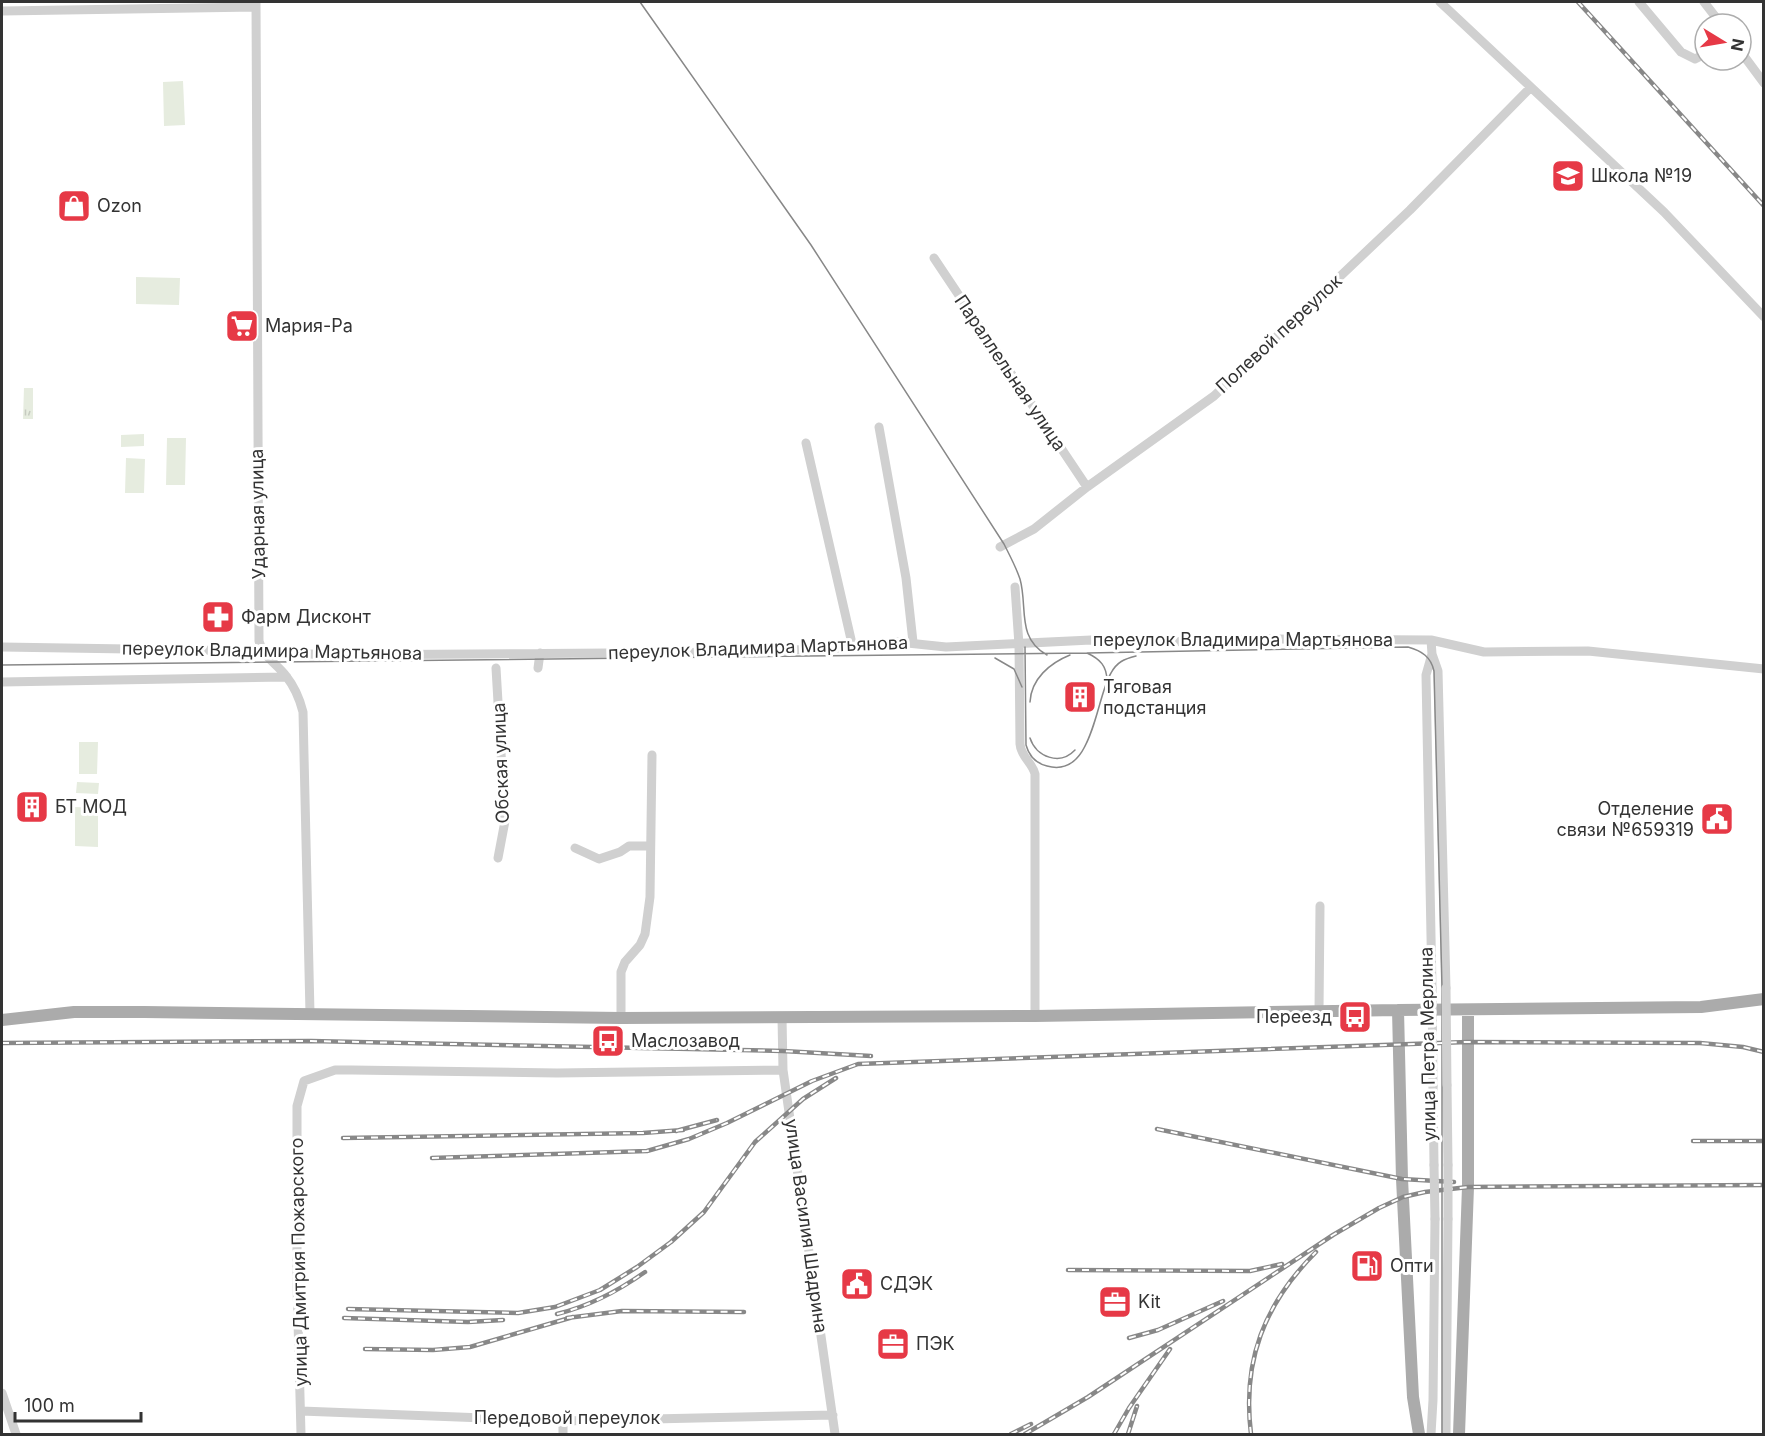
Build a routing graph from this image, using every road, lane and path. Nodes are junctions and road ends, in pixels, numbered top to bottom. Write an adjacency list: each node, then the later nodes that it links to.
1 (1440, 2): 8 (street)
2 (1639, 2): 5 (street)
3 (256, 4): 4 (street); 21 (street, Ударная улица)
4 (2, 11)
5 (1693, 58)
6 (1753, 68): 7 (street)
7 (1764, 83)
8 (1530, 88): 10 (street); 13 (street, Полевой переулок)
9 (934, 258): 13 (street, Параллельная улица)
10 (1764, 317)
11 (879, 427): 17 (street)
12 (806, 443): 20 (street)
13 (1087, 487): 14 (street, Полевой переулок)
14 (1000, 547)
15 (1015, 587): 18 (street)
16 (1431, 640): 18 (street, переулок Владимира Мартьянова); 23 (street, улица Петра Мерлина); 26 (street, переулок Владимира Мартьянова)
17 (913, 642): 18 (street, переулок Владимира Мартьянова); 20 (street, переулок Владимира Мартьянова)
18 (1019, 645): 39 (street)
19 (2, 647): 21 (street, переулок Владимира Мартьянова)
20 (853, 648): 22 (street, переулок Владимира Мартьянова)
21 (262, 651): 22 (street, переулок Владимира Мартьянова); 27 (street)
22 (540, 653): 25 (street)
23 (1432, 654): 53 (street, улица Петра Мерлина, bridge); 54 (street, улица Петра Мерлина, bridge)
24 (496, 668): 32 (street, Обская улица)
25 (538, 668)
26 (1764, 669)
27 (287, 677): 28 (street); 38 (street)
28 (2, 682)
29 (652, 755): 30 (street)
30 (650, 846): 31 (street); 41 (street)
31 (575, 848)
32 (498, 858)
33 (1320, 906): 37 (street)
34 (1764, 999): 36 (main road)
35 (1398, 1010): 36 (main road); 37 (main road); 52 (main road, улица Петра Мерлина)
36 (1468, 1010): 55 (main road)
37 (1320, 1011): 39 (main road)
38 (310, 1013): 41 (main road); 42 (main road)
39 (1035, 1016): 40 (main road)
40 (782, 1017): 41 (main road); 43 (street, улица Василия Шадрина)
41 (621, 1018)
42 (2, 1020)
43 (783, 1070): 45 (street, улица Дмитрия Пожарского); 46 (street, улица Василия Шадрина)
44 (2, 1393): 48 (street)
45 (301, 1411): 47 (street, Передовой переулок); 49 (street, улица Дмитрия Пожарского)
46 (833, 1415): 47 (street, Передовой переулок); 51 (street, улица Василия Шадрина)
47 (563, 1420): 50 (street)
48 (16, 1434)
49 (301, 1434)
50 (563, 1434)
51 (835, 1434)
52 (1419, 1434)
53 (1431, 1434)
54 (1446, 1434)
55 (1458, 1434)

